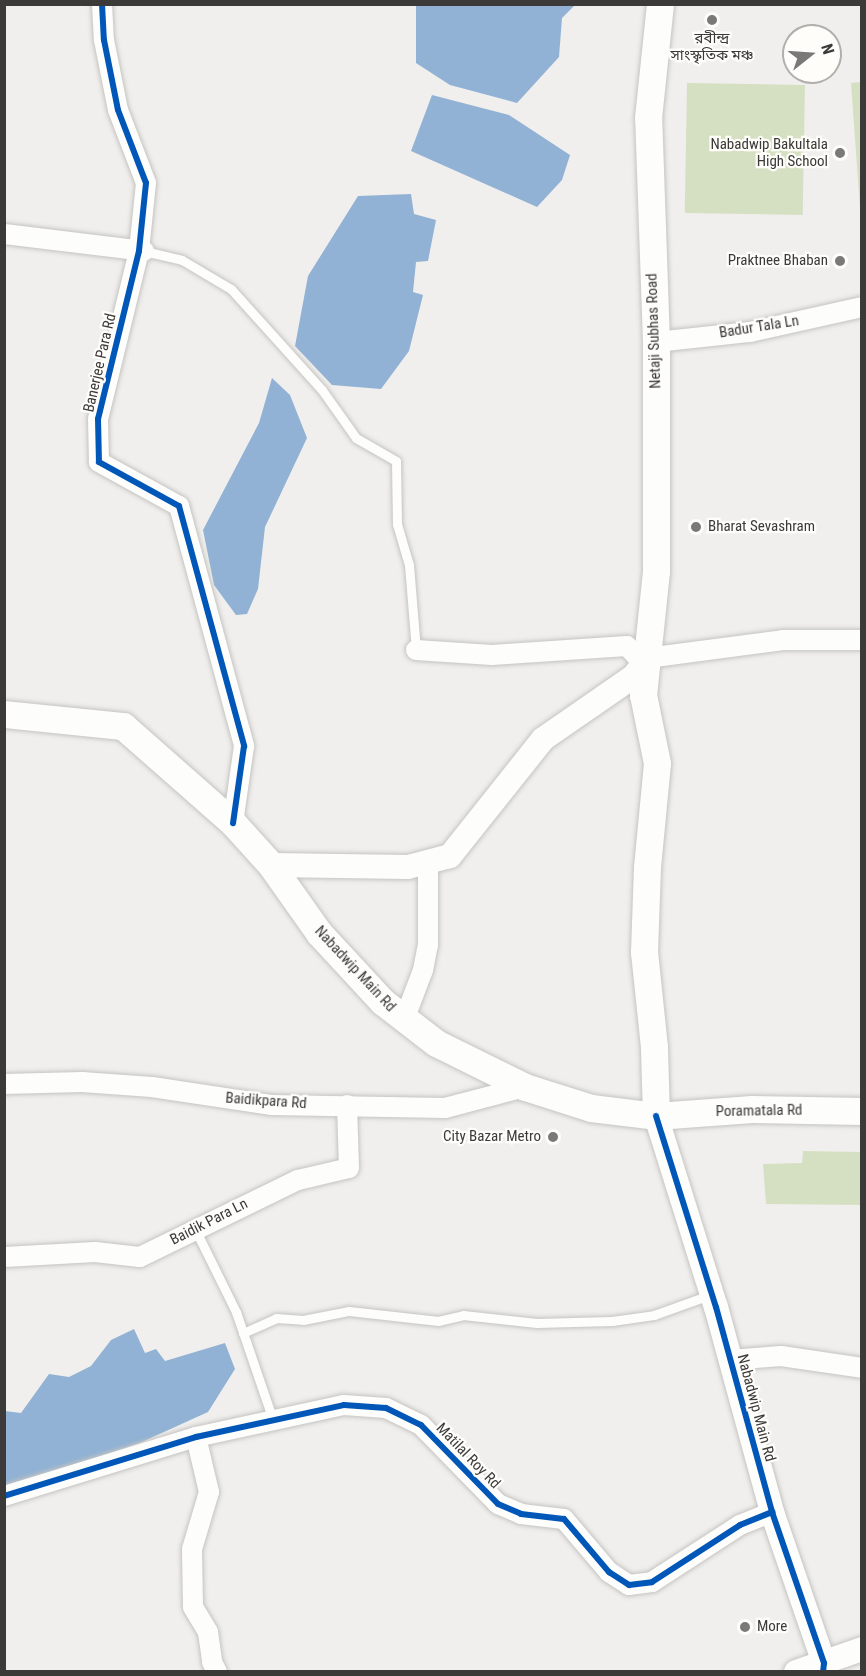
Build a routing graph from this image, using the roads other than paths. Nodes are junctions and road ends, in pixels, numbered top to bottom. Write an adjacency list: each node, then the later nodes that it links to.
1 (102, 4): 4 (street, Banerjee Para Rd)
2 (660, 4): 6 (main road, Netaji Subhas Road)
3 (4, 234): 4 (street)
4 (142, 251): 8 (lane); 11 (street, Banerjee Para Rd)
5 (861, 307): 6 (street, Badur Tala Ln)
6 (656, 342): 9 (main road, Netaji Subhas Road)
7 (861, 640): 9 (street)
8 (416, 650): 9 (street)
9 (643, 658): 12 (street); 19 (main road, Netaji Subhas Road)
10 (4, 714): 11 (main road, Nabadwip Main Rd)
11 (233, 823): 13 (main road, Nabadwip Main Rd)
12 (428, 862): 13 (street); 14 (street)
13 (271, 865): 14 (main road, Nabadwip Main Rd)
14 (404, 1020): 16 (main road, Nabadwip Main Rd)
15 (4, 1084): 17 (street, Baidikpara Rd)
16 (525, 1087): 17 (street, Baidikpara Rd); 19 (main road, Nabadwip Main Rd)
17 (347, 1105): 20 (street, Baidik Para Ln)
18 (861, 1111): 19 (main road, Poramatala Rd)
19 (656, 1116): 22 (street, Nabadwip Main Rd)
20 (195, 1229): 21 (street, Baidik Para Ln); 23 (lane)
21 (4, 1257)
22 (713, 1295): 23 (lane); 24 (street, Nabadwip Main Rd)
23 (243, 1333): 26 (lane)
24 (730, 1360): 25 (street); 29 (street, Nabadwip Main Rd)
25 (861, 1368)
26 (273, 1420): 27 (street, Matilal Roy Rd); 29 (street, Matilal Roy Rd)
27 (196, 1437): 28 (street, Matilal Roy Rd); 32 (street)
28 (4, 1496)
29 (771, 1512): 31 (street, Nabadwip Main Rd)
30 (861, 1650): 31 (street)
31 (824, 1667): 33 (street)
32 (217, 1671)
33 (796, 1671)

